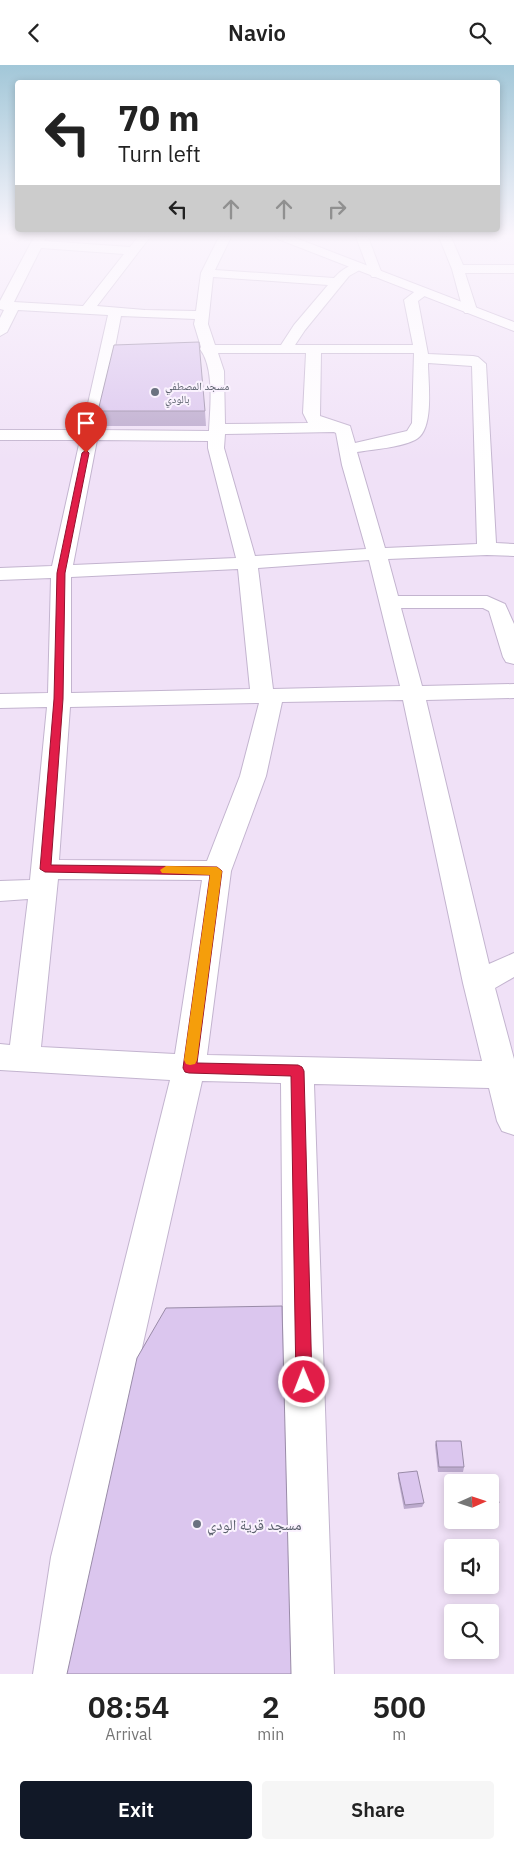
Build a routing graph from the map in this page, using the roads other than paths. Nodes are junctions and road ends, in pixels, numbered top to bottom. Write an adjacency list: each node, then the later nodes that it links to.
1 (5, 312): 9 (street)
2 (115, 312): 17 (street)
3 (118, 312): 7 (street)
4 (312, 312): 10 (street)
5 (413, 312): 13 (street)
6 (475, 312): 8 (street)
7 (203, 315): 12 (street)
8 (514, 327)
9 (0, 332)
10 (286, 348): 11 (street); 12 (street)
11 (314, 348): 13 (street); 14 (street)
12 (208, 349): 15 (street)
13 (421, 353): 18 (street); 19 (street)
14 (339, 427): 15 (street); 18 (street)
15 (216, 433): 17 (street); 22 (street)
16 (0, 435): 17 (street)
17 (89, 435): 23 (street)
18 (349, 449): 21 (street)
19 (487, 549): 20 (street); 21 (street)
20 (514, 550)
21 (377, 554): 22 (street); 25 (street)
22 (247, 562): 23 (street); 29 (street)
23 (61, 573): 24 (street); 30 (street)
24 (0, 574)
25 (389, 602): 26 (street); 28 (street)
26 (514, 657)
27 (514, 691): 28 (street)
28 (413, 694): 29 (street); 36 (street)
29 (267, 697): 30 (street); 32 (street)
30 (58, 699): 31 (street); 33 (street)
31 (0, 701)
32 (217, 871): 33 (street); 38 (street)
33 (44, 879): 34 (street); 37 (street)
34 (0, 891)
35 (514, 964): 36 (street)
36 (478, 983): 40 (street)
37 (12, 1058): 38 (street)
38 (189, 1068): 39 (street); 42 (street)
39 (298, 1071): 40 (street); 43 (street)
40 (508, 1075): 41 (street)
41 (514, 1121)
42 (57, 1674)
43 (310, 1674)

